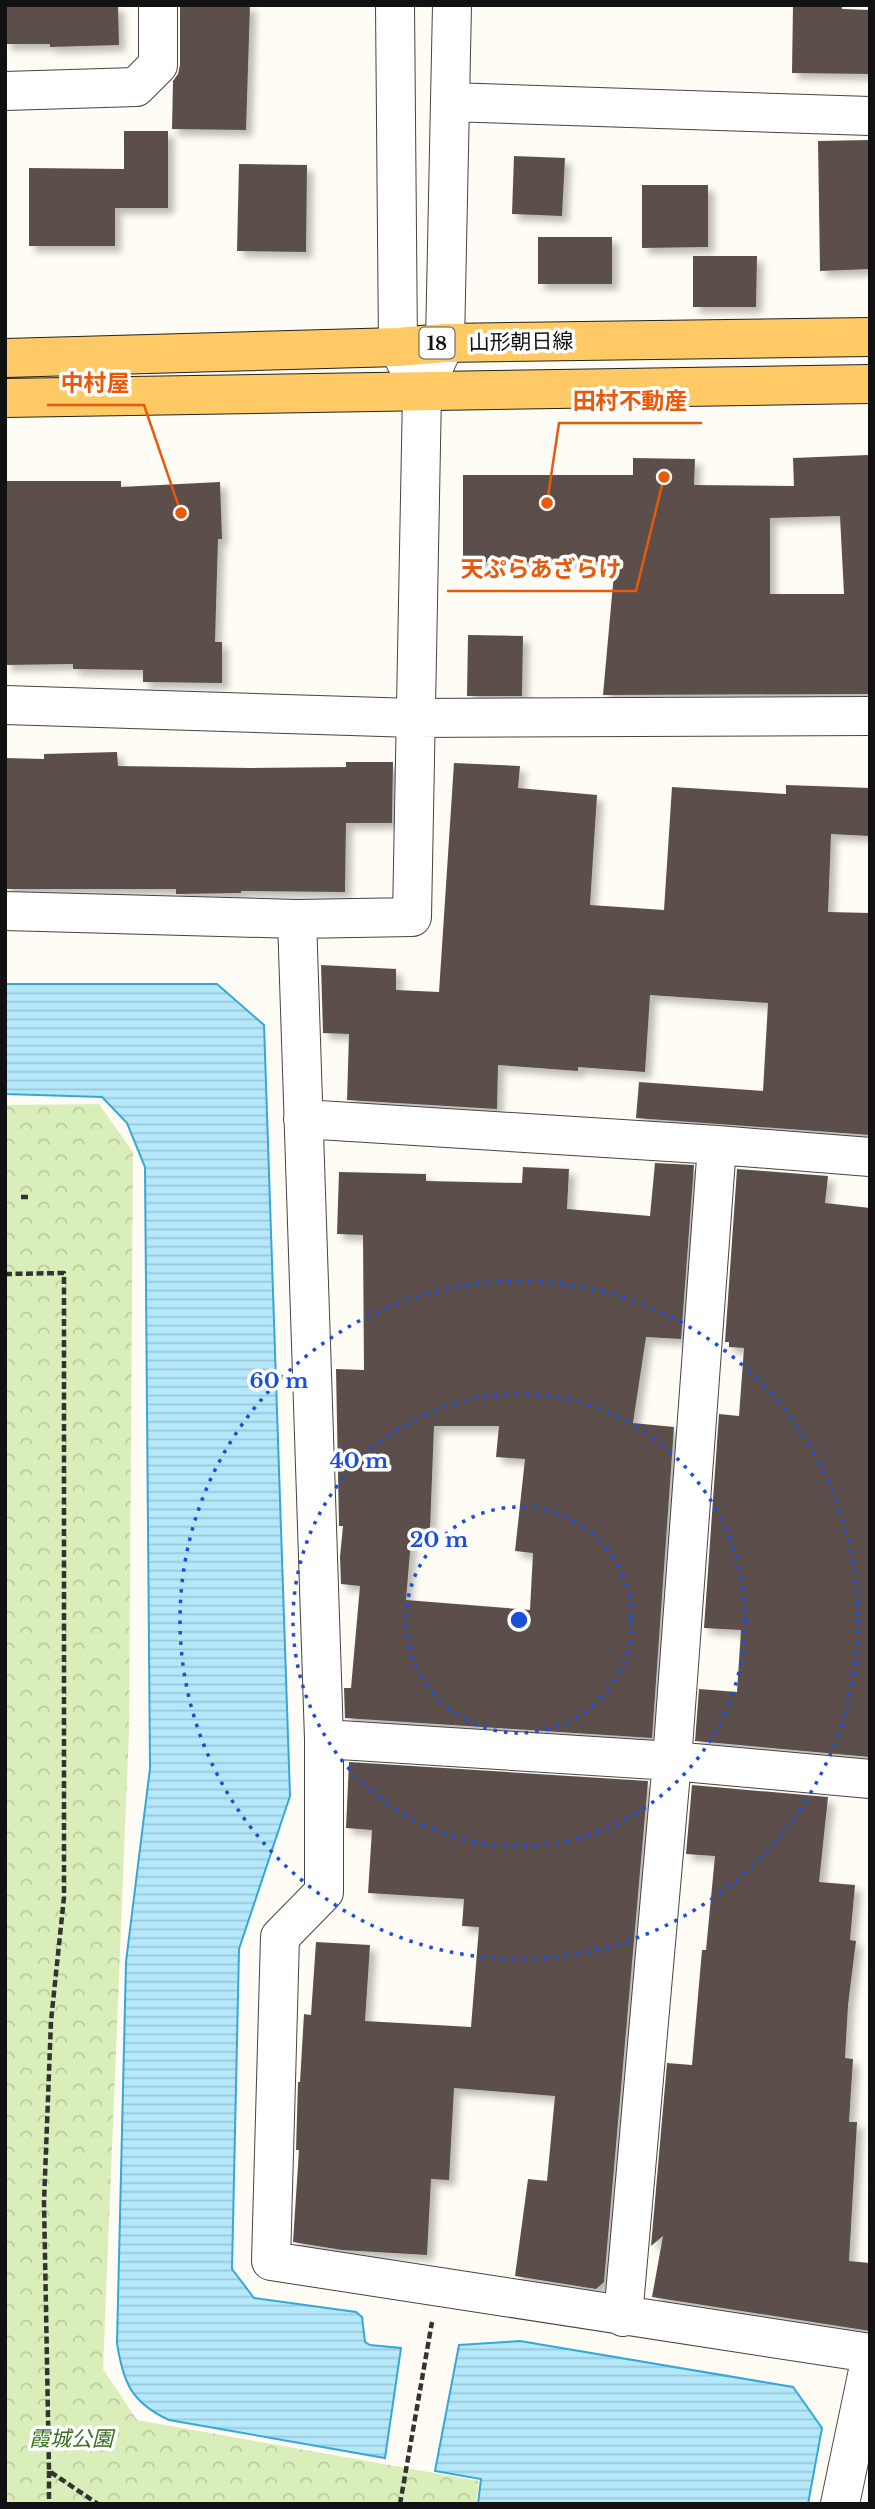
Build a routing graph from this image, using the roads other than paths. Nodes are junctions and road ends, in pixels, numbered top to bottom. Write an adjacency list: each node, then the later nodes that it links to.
1 (158, 5): 4 (street)
2 (395, 5): 9 (street)
3 (452, 5): 5 (street)
4 (5, 91)
5 (450, 102): 6 (street); 8 (street)
6 (870, 116)
7 (870, 337): 8 (main road, 山形朝日線 / 18)
8 (444, 343): 9 (main road, 山形朝日線 / 18); 12 (street)
9 (398, 347): 10 (main road, 山形朝日線 / 18); 12 (street)
10 (5, 358)
11 (870, 384): 12 (main road)
12 (422, 393): 13 (main road); 16 (street)
13 (5, 398)
14 (5, 705): 16 (street)
15 (870, 716): 16 (street)
16 (414, 718): 18 (street)
17 (5, 911): 18 (street)
18 (297, 919): 19 (street)
19 (303, 1119): 20 (street); 22 (street)
20 (717, 1145): 21 (street); 23 (street)
21 (870, 1157)
22 (324, 1739): 23 (street); 25 (street)
23 (672, 1761): 24 (street); 25 (street)
24 (870, 1779)
25 (623, 2317): 26 (street)
26 (870, 2353)
27 (870, 2361): 28 (street)
28 (841, 2504)

